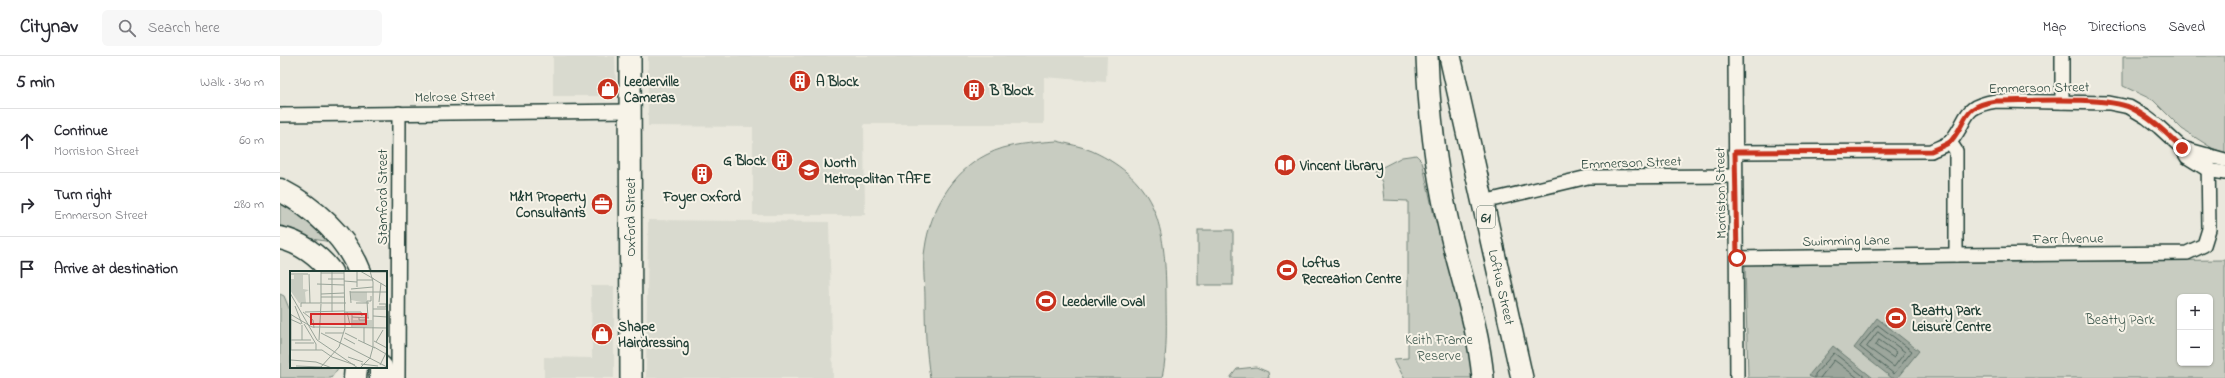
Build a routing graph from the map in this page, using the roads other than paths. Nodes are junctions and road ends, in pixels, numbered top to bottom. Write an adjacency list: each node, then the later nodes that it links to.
1 (630, 56): 7 (main road, Oxford Street)
2 (1427, 56): 29 (main road)
3 (1450, 56): 19 (main road, Loftus Street / 61)
4 (1735, 56): 12 (street, Morriston Street)
5 (2062, 56): 6 (street)
6 (2062, 102): 10 (street, Emmerson Street); 11 (street, Emmerson Street)
7 (630, 111): 8 (street, Melrose Street); 28 (main road, Oxford Street)
8 (399, 113): 9 (street, Melrose Street); 27 (street, Stamford Street)
9 (280, 115)
10 (1950, 142): 12 (street); 21 (street)
11 (2182, 148): 13 (street, Emmerson Street); 15 (street, Emmerson Street)
12 (1735, 152): 17 (street, Morriston Street)
13 (2208, 156): 14 (street, Emmerson Street); 15 (street, Farr Avenue)
14 (2225, 160)
15 (2208, 170): 16 (street, Emmerson Street); 21 (street, Farr Avenue)
16 (2225, 173)
17 (1735, 176): 19 (street, Emmerson Street); 22 (street, Morriston Street)
18 (280, 190): 24 (highway)
19 (1483, 202): 30 (main road, Loftus Street / 61)
20 (280, 238): 23 (highway)
21 (1956, 255): 22 (street, Swimming Lane)
22 (1737, 258): 31 (street, Morriston Street)
23 (330, 271)
24 (359, 271)
25 (356, 368): 26 (highway)
26 (355, 378)
27 (398, 378)
28 (630, 378)
29 (1483, 378)
30 (1522, 378)
31 (1737, 378)

